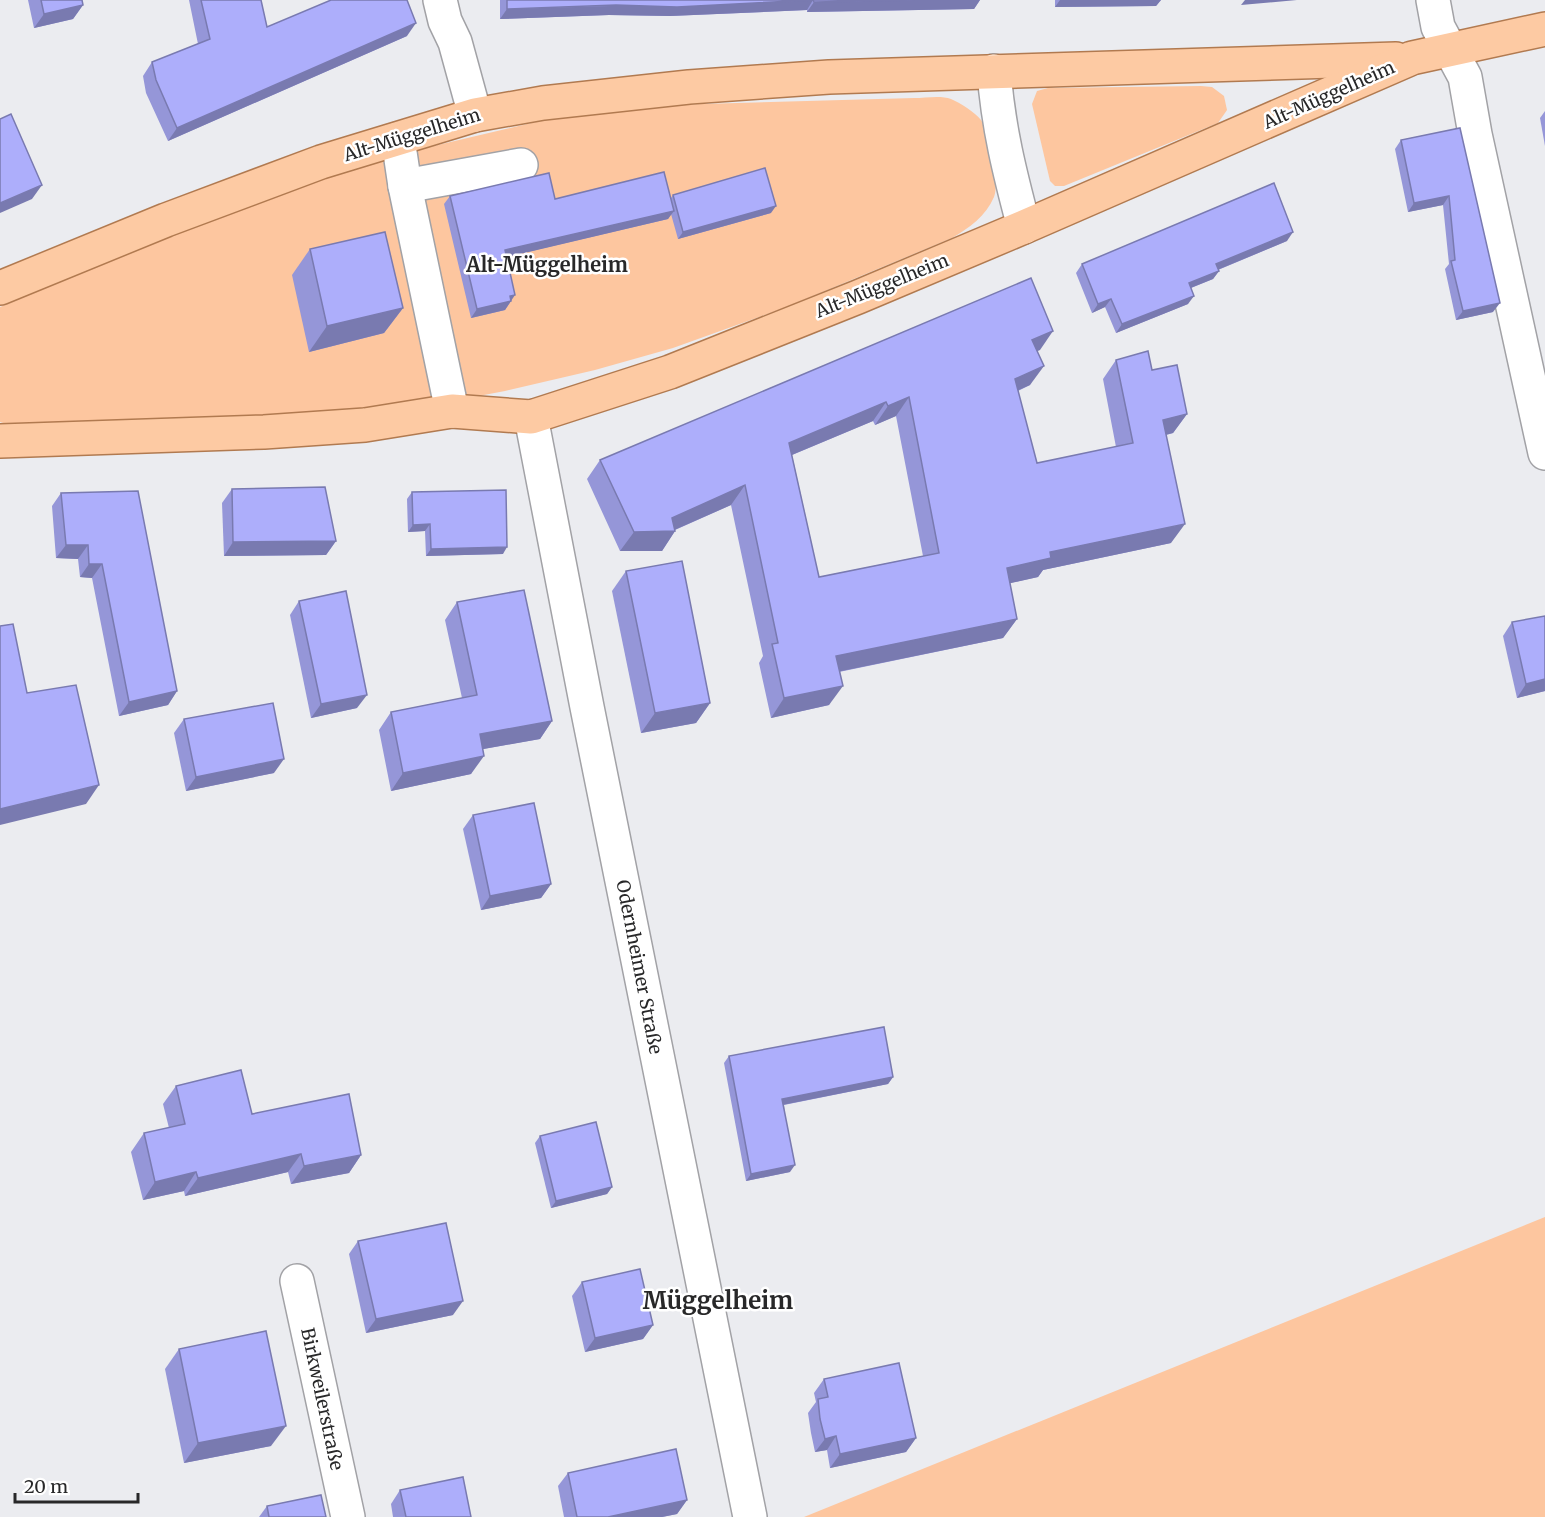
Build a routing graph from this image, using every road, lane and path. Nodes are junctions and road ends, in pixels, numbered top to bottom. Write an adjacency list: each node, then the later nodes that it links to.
1 (440, 0): 7 (street)
2 (1433, 0): 4 (street)
3 (1545, 29): 4 (main road)
4 (1450, 50): 5 (main road); 16 (street)
5 (1412, 58): 6 (main road, Alt-Müggelheim); 11 (main road, Alt-Müggelheim)
6 (994, 71): 7 (main road, Alt-Müggelheim); 11 (street)
7 (475, 115): 8 (main road, Alt-Müggelheim)
8 (398, 139): 10 (street); 12 (main road, Alt-Müggelheim)
9 (521, 165): 10 (street)
10 (405, 186): 13 (street)
11 (1024, 227): 14 (main road, Alt-Müggelheim)
12 (0, 288)
13 (452, 411): 14 (main road, Alt-Müggelheim); 15 (main road, Alt-Müggelheim)
14 (531, 417): 19 (street, Odernheimer Straße)
15 (0, 441)
16 (1545, 453)
17 (297, 1281): 18 (street, Birkweilerstraße)
18 (348, 1517)
19 (750, 1517)

